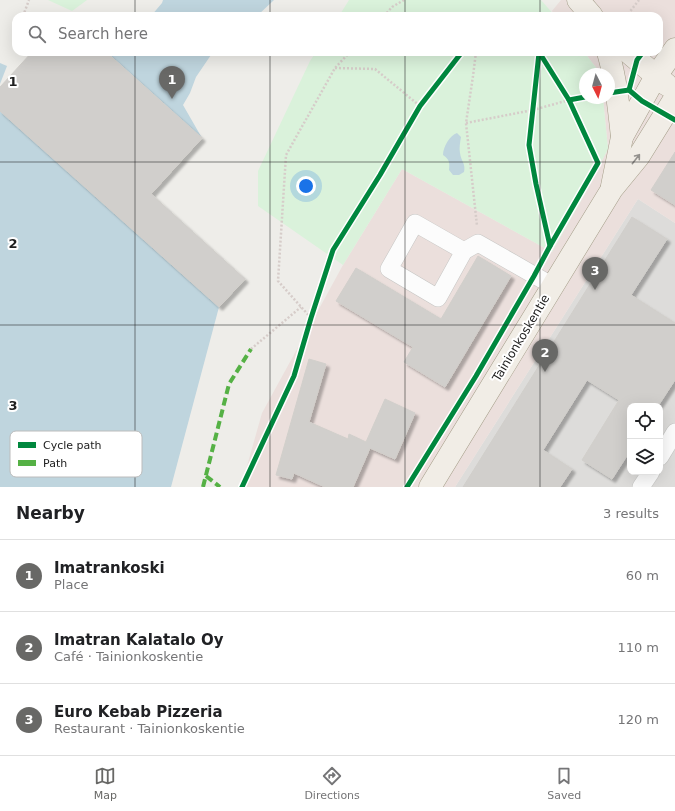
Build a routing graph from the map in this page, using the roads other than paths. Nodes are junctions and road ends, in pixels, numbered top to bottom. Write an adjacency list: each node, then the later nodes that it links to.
1 (578, 0): 2 (main road)
2 (588, 12)
3 (675, 49): 6 (main road, Tainionkoskentie)
4 (609, 56): 9 (main road)
5 (633, 56): 6 (main road)
6 (656, 76): 7 (main road); 9 (main road, Tainionkoskentie)
7 (675, 91)
8 (675, 98): 10 (main road, Tainionkoskentie, one-way to 8)
9 (622, 138): 10 (main road, Tainionkoskentie)
10 (612, 189): 12 (main road, Tainionkoskentie)
11 (471, 247): 11 (street); 12 (street)
12 (553, 286): 16 (main road, Tainionkoskentie)
13 (675, 432): 14 (street)
14 (663, 452)
15 (649, 475): 17 (street)
16 (430, 487)
17 (641, 487)

